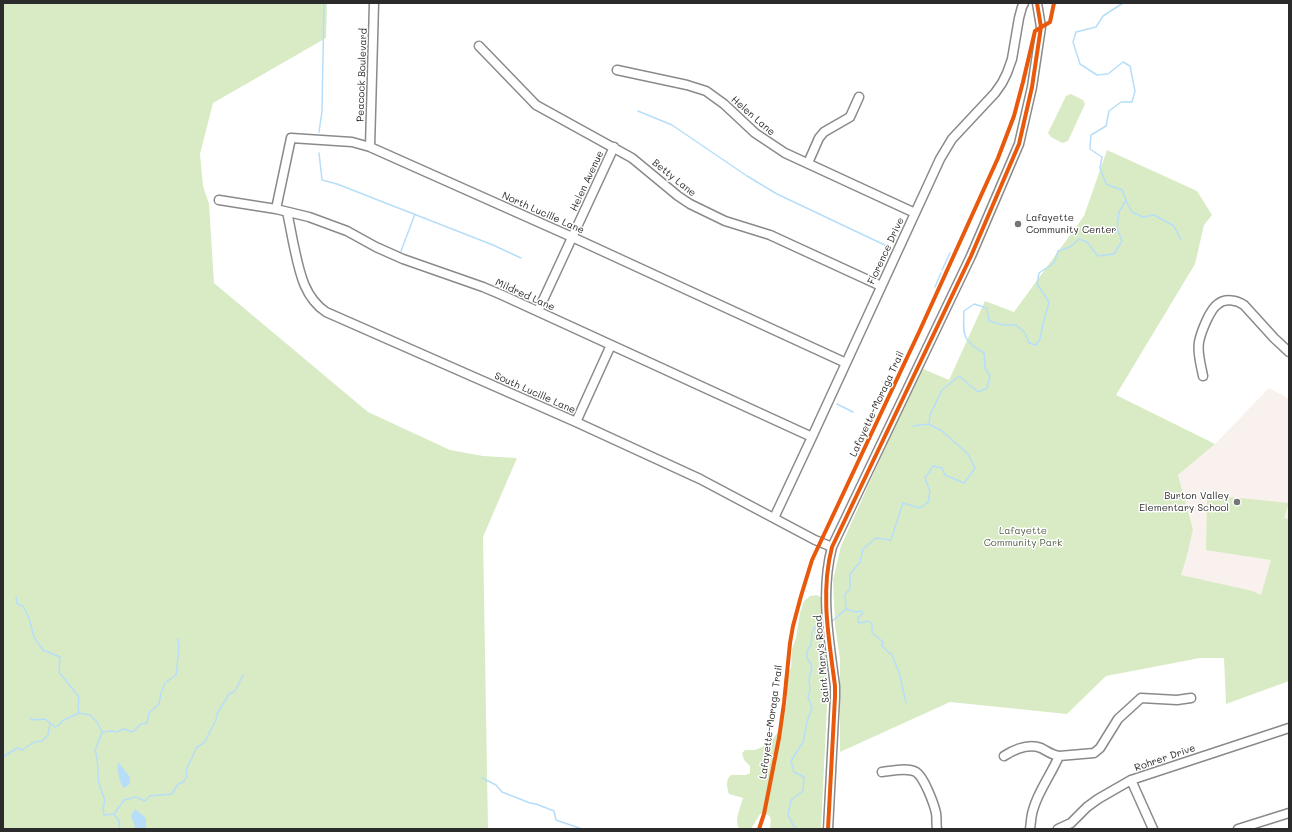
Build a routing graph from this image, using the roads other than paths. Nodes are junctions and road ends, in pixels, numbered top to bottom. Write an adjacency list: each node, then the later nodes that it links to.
1 (374, 3): 7 (street, Peacock Boulevard)
2 (1024, 3): 13 (street, Florence Drive)
3 (1037, 3): 24 (street, Saint Mary's Road)
4 (479, 46): 8 (street, Betty Lane)
5 (617, 70): 9 (street, Helen Lane)
6 (859, 97): 9 (street)
7 (370, 147): 11 (street, North Lucille Lane); 14 (street, North Lucille Lane)
8 (614, 147): 14 (street, Helen Avenue); 15 (street, Betty Lane)
9 (808, 163): 13 (street, Helen Lane)
10 (219, 200): 11 (street, Mildred Lane)
11 (276, 209): 12 (street, Mildred Lane)
12 (287, 212): 16 (street, Mildred Lane); 21 (street, South Lucille Lane)
13 (915, 213): 15 (street, Florence Drive)
14 (572, 237): 16 (street, Helen Avenue); 19 (street, North Lucille Lane)
15 (881, 286): 19 (street, Florence Drive)
16 (538, 311): 17 (street, Mildred Lane)
17 (611, 345): 21 (street); 22 (street, Mildred Lane)
18 (1289, 352): 20 (street)
19 (846, 363): 22 (street, Florence Drive)
20 (1203, 376)
21 (576, 422): 23 (street, South Lucille Lane)
22 (812, 437): 23 (street, Florence Drive)
23 (774, 518): 24 (street, South Lucille Lane)
24 (832, 547): 32 (street, Saint Mary's Road)
25 (1191, 698): 28 (street)
26 (1289, 728): 30 (street, Rohrer Drive)
27 (1004, 756): 28 (street)
28 (1059, 756): 34 (street)
29 (882, 772): 33 (street)
30 (1131, 780): 35 (street, Rohrer Drive); 36 (street)
31 (1289, 813): 37 (street)
32 (828, 829)
33 (937, 829)
34 (1030, 829)
35 (1058, 829)
36 (1153, 829)
37 (1238, 829)

